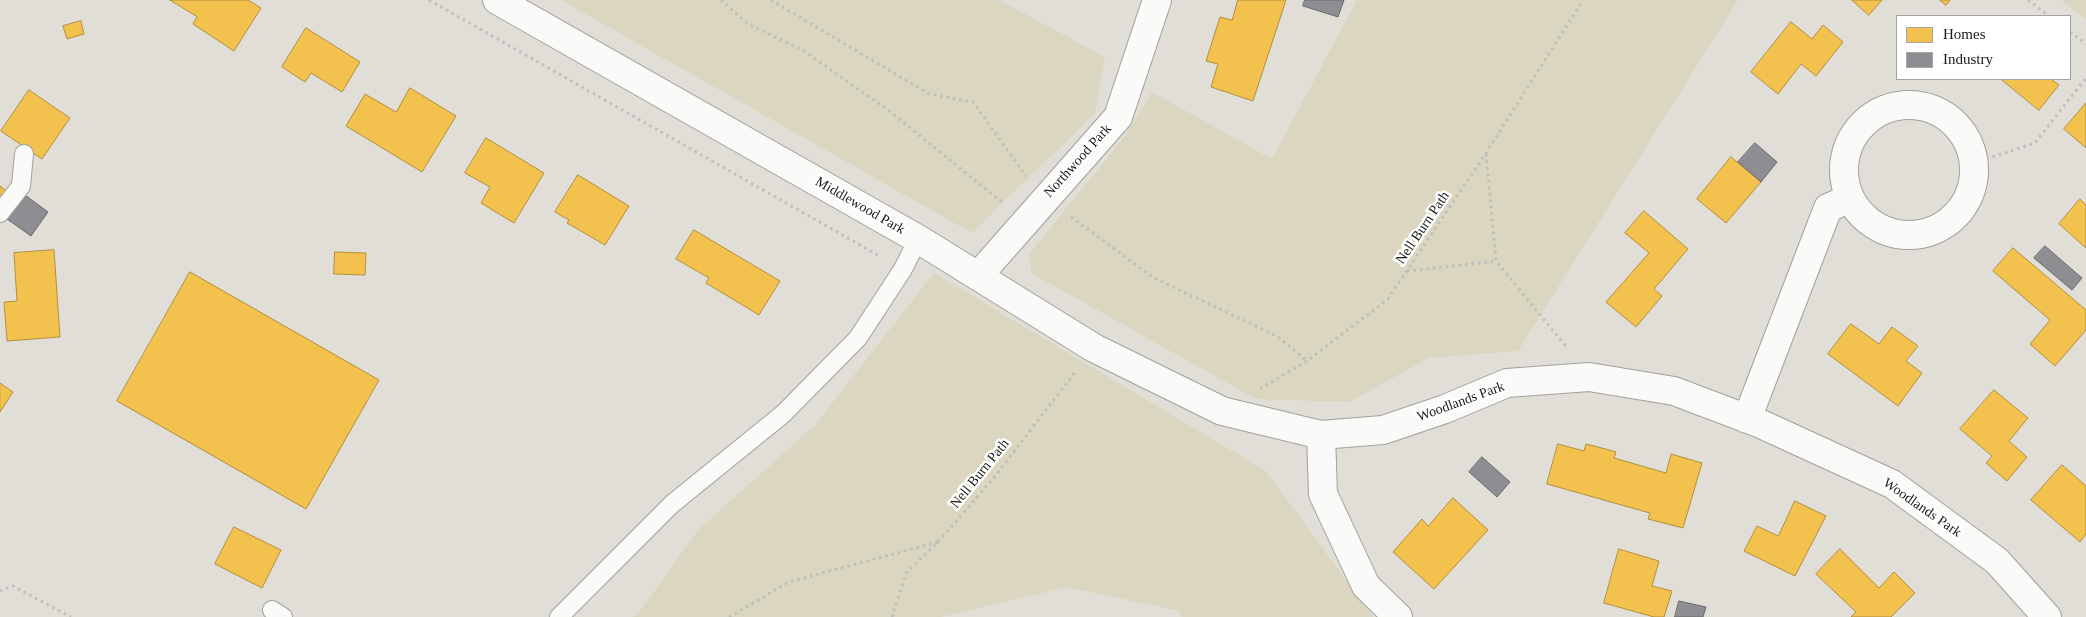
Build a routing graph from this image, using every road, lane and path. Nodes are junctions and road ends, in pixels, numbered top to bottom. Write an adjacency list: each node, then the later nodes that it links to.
1 (429, 0): 21 (path)
2 (497, 0): 19 (street, Middlewood Park)
3 (721, 0): 18 (path)
4 (771, 0): 15 (path)
5 (1157, 0): 15 (street, Northwood Park)
6 (1583, 0): 12 (path, Nell Burn Path)
7 (2028, 0): 8 (path)
8 (2049, 15)
9 (2071, 33): 10 (path)
10 (2086, 44)
11 (2086, 78): 14 (path)
12 (1486, 153): 20 (path); 22 (path, Nell Burn Path)
13 (24, 154): 17 (lane)
14 (1974, 163): 16 (street); 16 (street)
15 (1045, 198): 18 (street, Northwood Park); 25 (path)
16 (1850, 198): 28 (street)
17 (0, 213)
18 (1025, 221): 23 (street, Northwood Park)
19 (918, 239): 21 (lane); 23 (street, Middlewood Park)
20 (1496, 261): 22 (path); 26 (path)
21 (902, 270): 33 (lane)
22 (1407, 272): 25 (path, Nell Burn Path)
23 (978, 276): 24 (street, Middlewood Park)
24 (1094, 348): 27 (street, Middlewood Park); 30 (path, Nell Burn Path)
25 (1307, 361): 27 (path, Nell Burn Path)
26 (1589, 377): 28 (street, Woodlands Park); 29 (street, Woodlands Park)
27 (1222, 411): 29 (street, Woodlands Park)
28 (1747, 419): 37 (street, Woodlands Park)
29 (1321, 435): 36 (street)
30 (938, 542): 34 (path); 35 (path, Nell Burn Path)
31 (0, 591): 32 (path)
32 (71, 617)
33 (559, 617)
34 (729, 617)
35 (892, 617)
36 (1398, 617)
37 (2047, 617)

